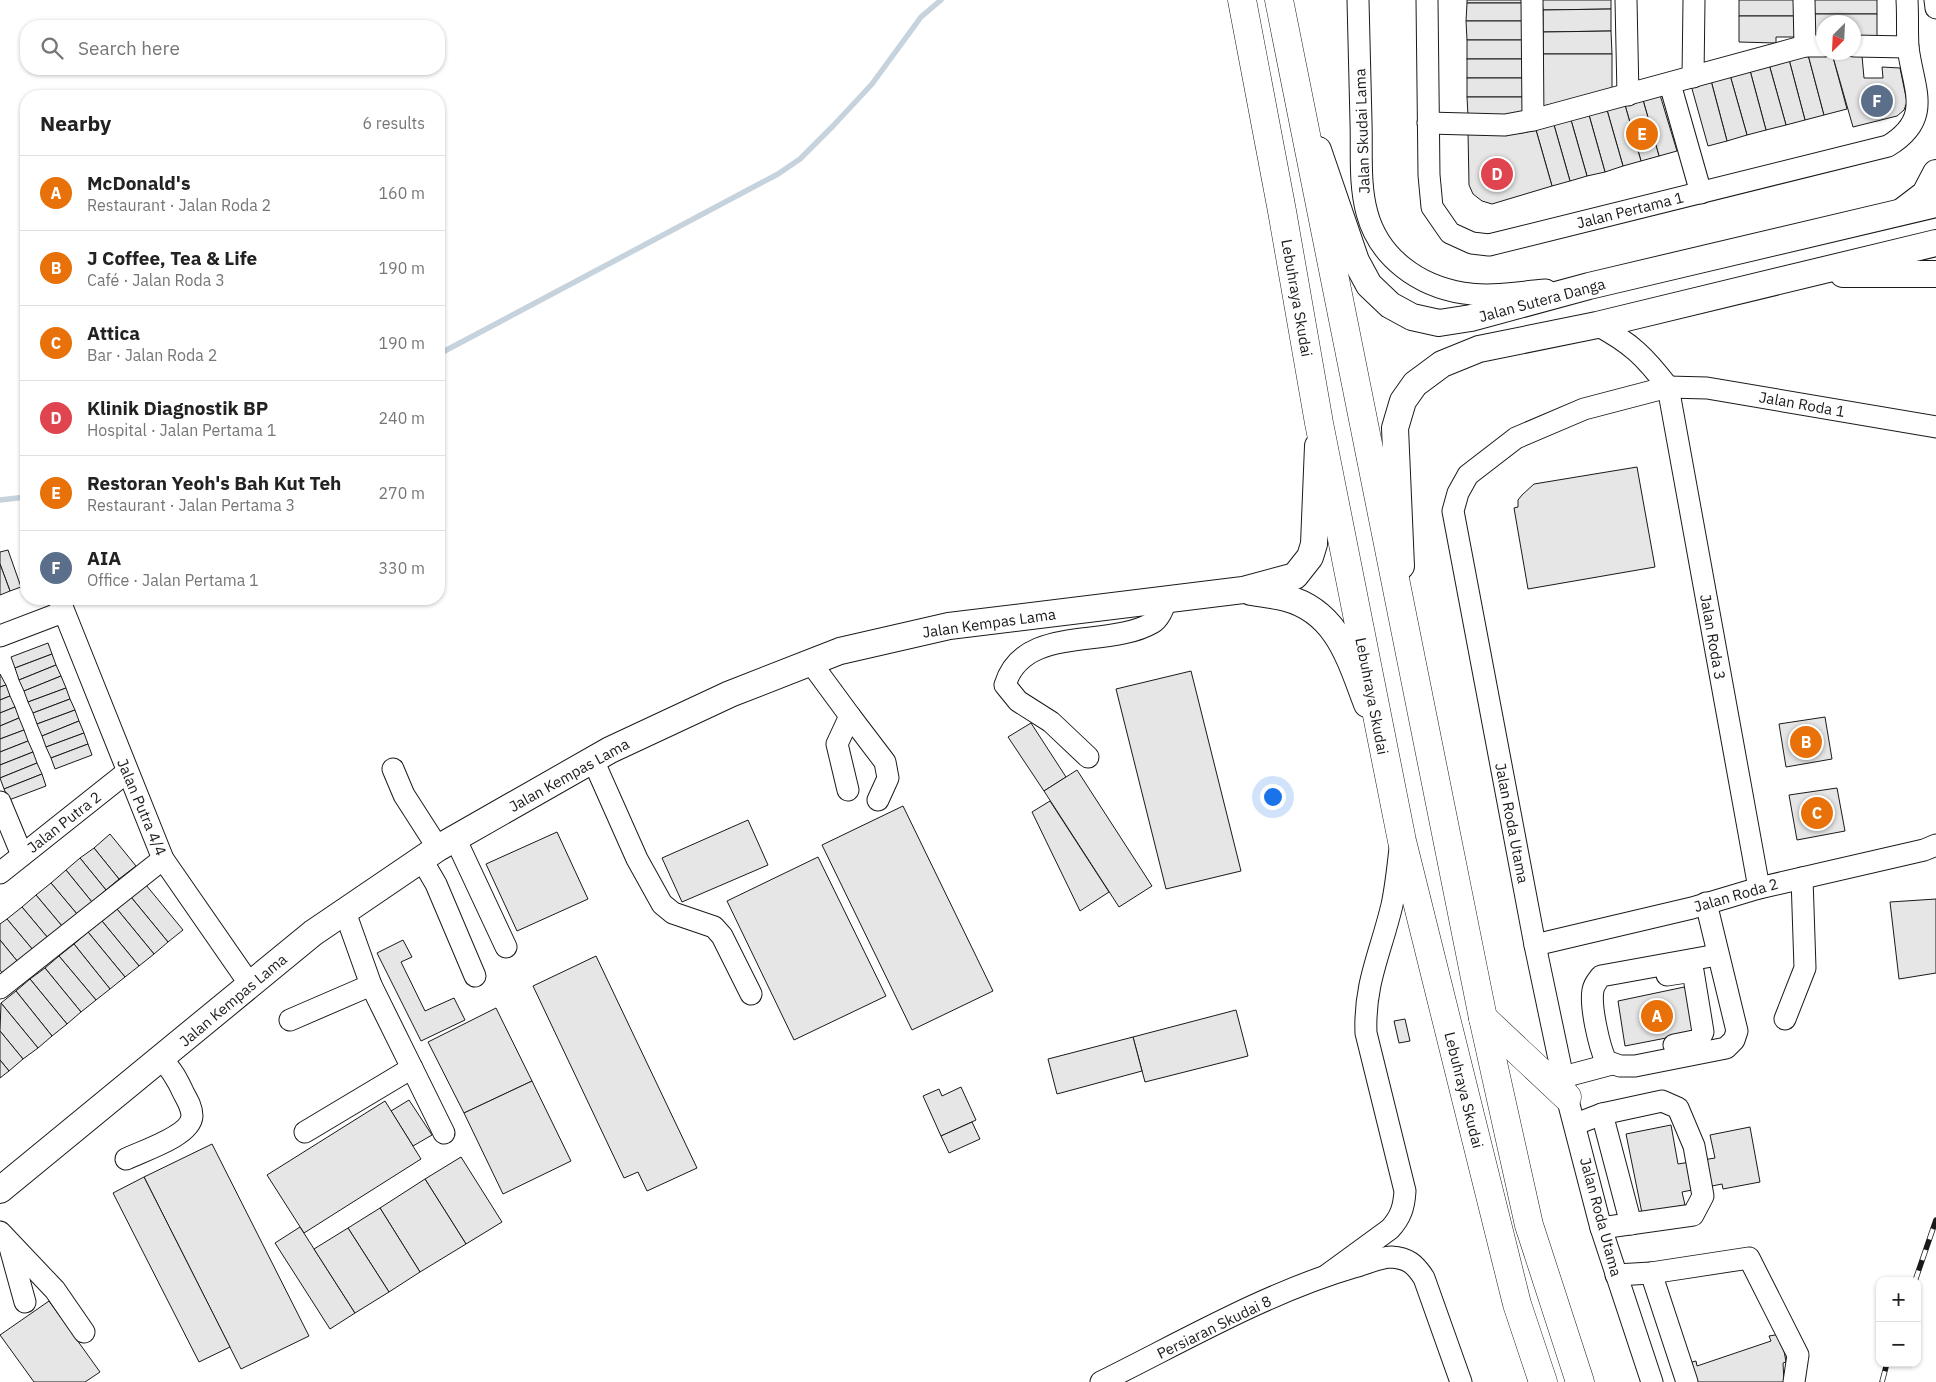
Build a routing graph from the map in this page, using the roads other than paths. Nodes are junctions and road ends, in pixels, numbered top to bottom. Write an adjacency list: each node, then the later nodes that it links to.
1 (1242, 0): 31 (highway, Lebuhraya Skudai)
2 (1279, 0): 16 (highway)
3 (1358, 0): 28 (street, Jalan Skudai Lama)
4 (1427, 0): 20 (street, Jalan Pertama 1)
5 (1532, 0): 19 (street)
6 (1626, 0): 18 (street)
7 (1694, 0): 15 (street)
8 (1804, 0): 12 (street)
9 (1908, 0): 14 (street, Jalan Pertama 1)
10 (1935, 0): 11 (street)
11 (1936, 8)
12 (1814, 46): 15 (street)
13 (1861, 46): 14 (street)
14 (1908, 47): 22 (street, Jalan Pertama 1)
15 (1693, 77): 17 (street)
16 (1295, 81): 28 (main road, Jalan Sutera Danga); 36 (highway)
17 (1670, 84): 18 (street); 22 (street)
18 (1628, 95): 19 (street)
19 (1533, 120): 20 (street)
20 (1428, 123): 22 (street, Jalan Pertama 1)
21 (1936, 173): 24 (main road)
22 (1701, 193)
23 (1936, 204): 24 (main road, Jalan Sutera Danga)
24 (1901, 212): 28 (main road, Jalan Sutera Danga)
25 (1936, 243): 26 (main road, Jalan Sutera Danga)
26 (1805, 274): 27 (main road); 29 (main road, Jalan Sutera Danga)
27 (1936, 274)
28 (1590, 286)
29 (1597, 325): 30 (street); 36 (main road, Jalan Sutera Danga)
30 (1668, 388): 32 (street, Jalan Roda 1); 55 (street, Jalan Roda 3); 58 (street, Jalan Roda Utama)
31 (1319, 423): 33 (main road, Jalan Kempas Lama); 40 (highway, Lebuhraya Skudai)
32 (1936, 427)
33 (1243, 590): 34 (main road, Jalan Kempas Lama); 40 (main road, Jalan Kempas Lama)
34 (1166, 601): 38 (main road, Jalan Kempas Lama); 41 (street)
35 (61, 605): 37 (street); 44 (street, Jalan Putra 4/4)
36 (1403, 627): 67 (highway)
37 (0, 636)
38 (810, 663): 39 (street); 42 (main road, Jalan Kempas Lama)
39 (850, 716): 45 (street); 46 (street)
40 (1379, 732): 48 (highway, Lebuhraya Skudai)
41 (1088, 757)
42 (593, 760): 50 (main road, Jalan Kempas Lama); 66 (street)
43 (393, 769): 50 (street)
44 (127, 772): 51 (street, Jalan Putra 2); 52 (street, Jalan Putra 4/4)
45 (848, 790)
46 (878, 800)
47 (0, 802): 51 (street)
48 (1402, 841): 84 (street); 87 (highway, Lebuhraya Skudai)
49 (1936, 845): 54 (street, Jalan Roda 2)
50 (438, 849): 57 (main road, Jalan Kempas Lama); 59 (street); 61 (street)
51 (22, 855): 53 (street, Jalan Putra 2)
52 (163, 859): 62 (street, Jalan Putra 4/4); 64 (street)
53 (0, 873)
54 (1802, 878): 55 (street, Jalan Roda 2); 68 (street)
55 (1759, 888): 56 (street, Jalan Roda 2)
56 (1706, 903): 58 (street, Jalan Roda 2); 60 (street)
57 (345, 912): 62 (main road, Jalan Kempas Lama); 63 (street)
58 (1535, 945): 73 (street, Jalan Roda Utama)
59 (506, 946)
60 (1717, 955): 65 (street); 71 (street)
61 (475, 976)
62 (251, 986): 70 (main road, Jalan Kempas Lama)
63 (371, 986): 69 (street); 72 (street)
64 (0, 988)
65 (1593, 990): 71 (street); 71 (street)
66 (751, 994)
67 (1483, 1018): 73 (highway); 93 (highway)
68 (1786, 1019)
69 (290, 1020)
70 (162, 1059): 78 (street); 79 (main road, Jalan Kempas Lama)
71 (1616, 1065): 73 (street)
72 (412, 1068): 76 (street); 77 (street)
73 (1565, 1087): 75 (street, Jalan Roda Utama)
74 (1602, 1114): 75 (street); 80 (street); 80 (street)
75 (1576, 1124): 81 (street, Jalan Roda Utama)
76 (305, 1132)
77 (444, 1134)
78 (126, 1159)
79 (0, 1190)
80 (1632, 1224): 81 (street)
81 (1602, 1228): 85 (street, Jalan Roda Utama)
82 (4, 1238): 86 (street); 88 (street)
83 (1650, 1273): 85 (street); 95 (street); 96 (street)
84 (1328, 1275): 89 (street, Persiaran Skudai 8); 90 (street)
85 (1616, 1275): 94 (street, Jalan Roda Utama)
86 (26, 1302)
87 (1517, 1304): 91 (highway); 92 (highway, Lebuhraya Skudai)
88 (84, 1332)
89 (1101, 1382)
90 (1461, 1382)
91 (1526, 1382)
92 (1543, 1382)
93 (1580, 1382)
94 (1652, 1382)
95 (1687, 1382)
96 (1794, 1382)

